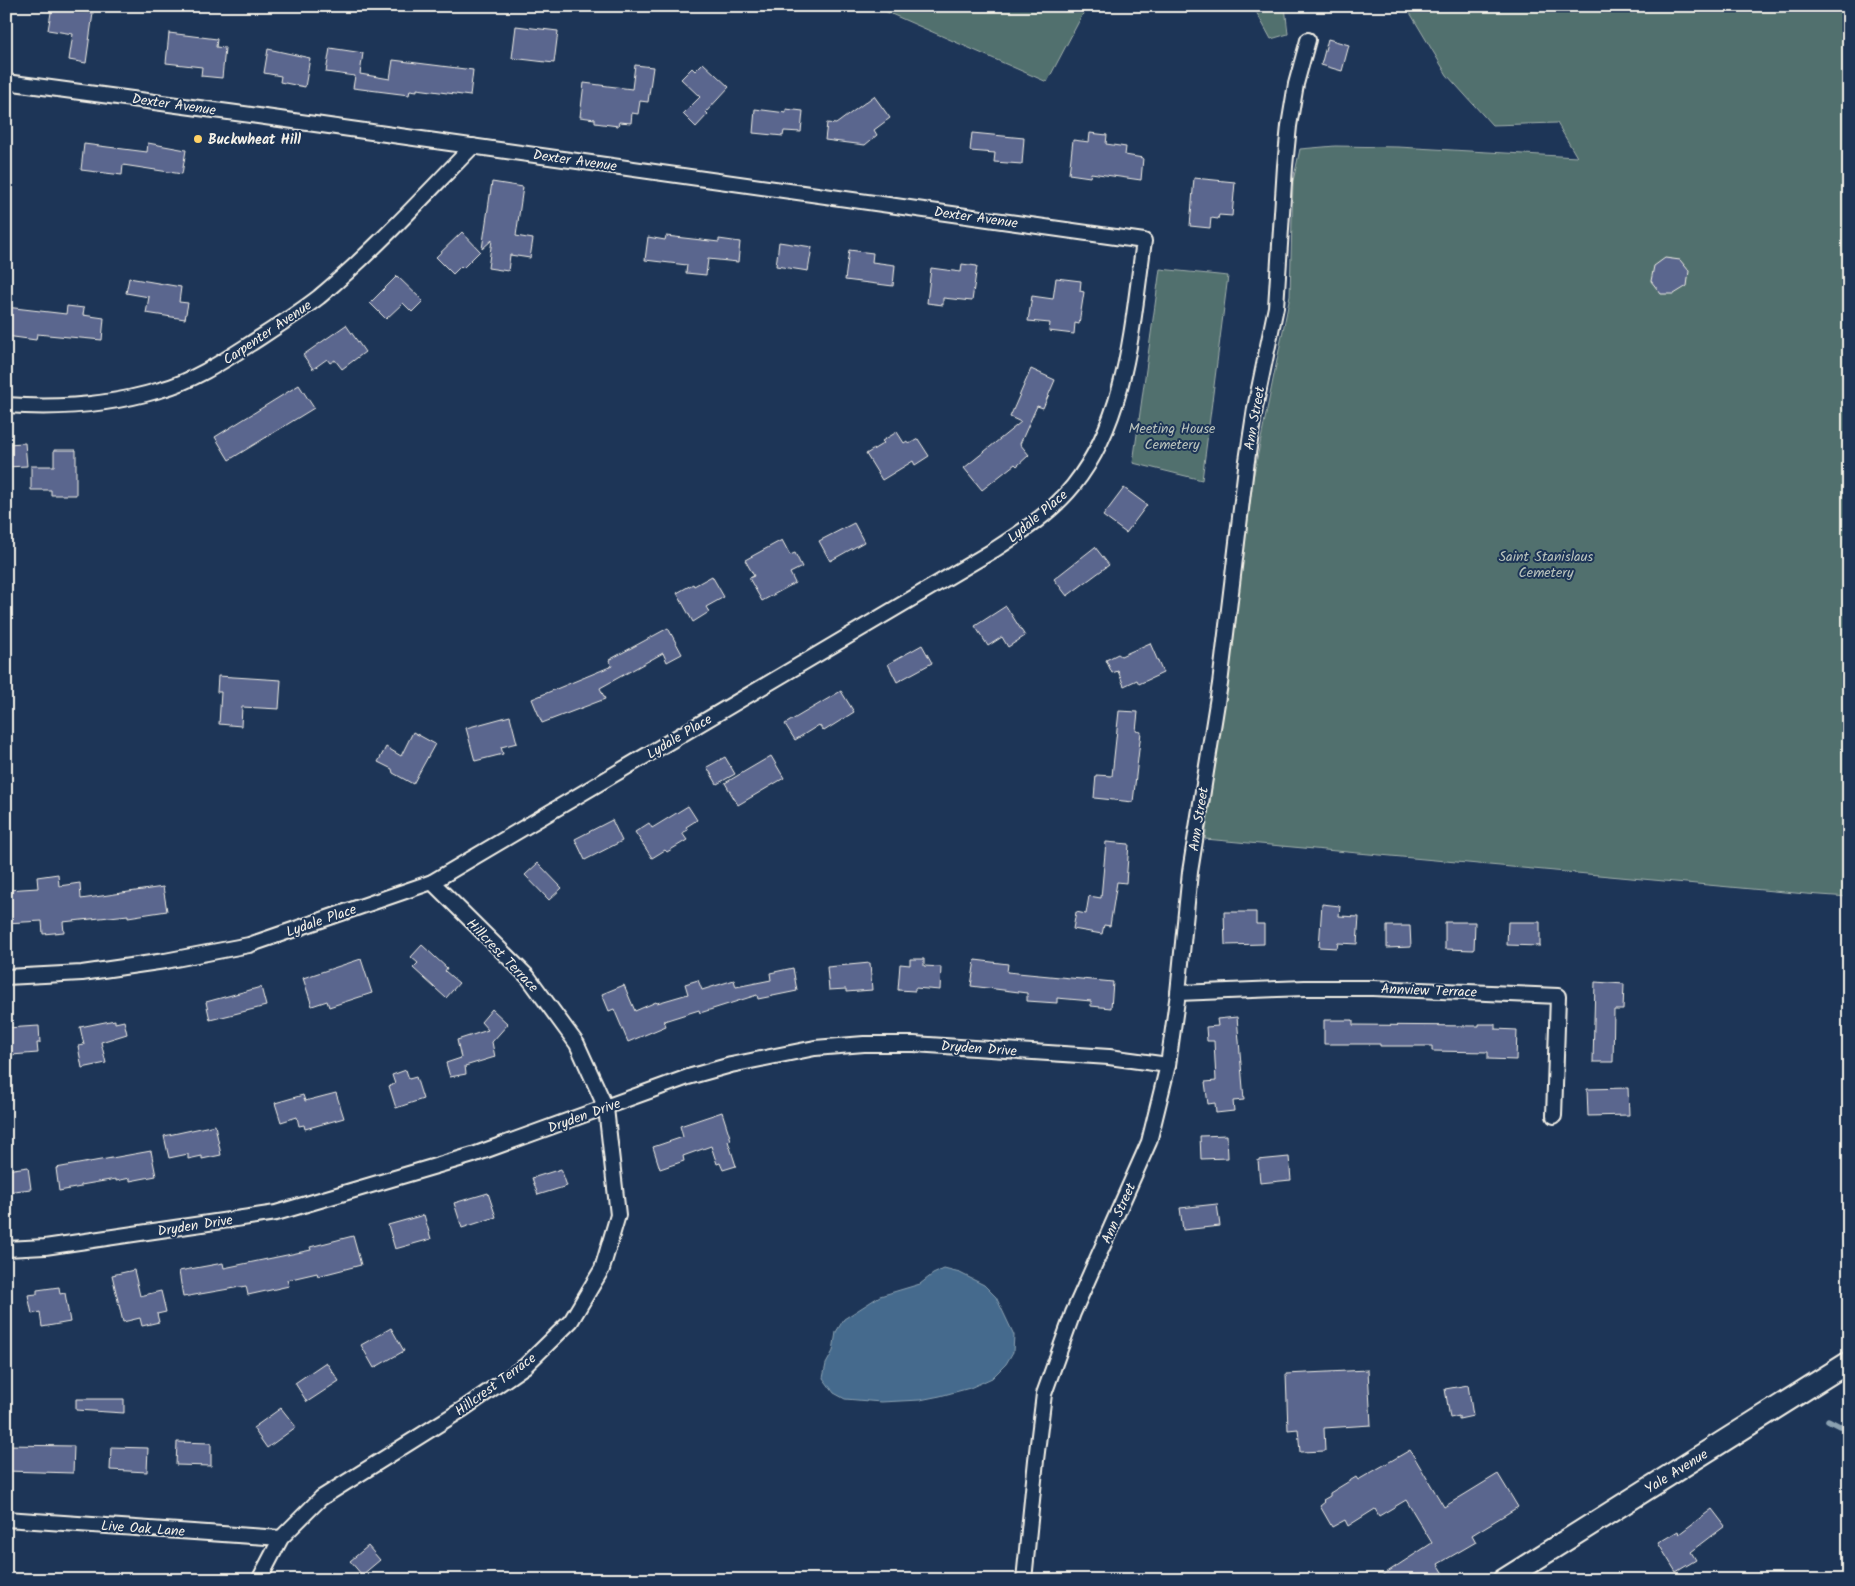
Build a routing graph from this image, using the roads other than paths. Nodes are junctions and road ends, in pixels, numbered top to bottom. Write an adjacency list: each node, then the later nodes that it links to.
1 (1308, 40): 8 (street, Ann Street)
2 (6, 82): 3 (street, Dexter Avenue)
3 (473, 146): 4 (street, Dexter Avenue); 5 (street, Carpenter Avenue)
4 (1144, 241): 6 (street, Lydale Place)
5 (6, 405)
6 (432, 882): 7 (street, Lydale Place); 10 (street, Hillcrest Terrace)
7 (6, 977)
8 (1178, 993): 9 (street, Ann Street); 11 (street, Annview Terrace)
9 (1168, 1066): 10 (street, Dryden Drive); 17 (street, Ann Street)
10 (606, 1108): 12 (street, Dryden Drive); 15 (street, Hillcrest Terrace)
11 (1554, 1116)
12 (6, 1249)
13 (1849, 1362): 18 (main road, Yale Avenue)
14 (6, 1518): 15 (street, Live Oak Lane)
15 (281, 1538): 16 (street, Hillcrest Terrace)
16 (259, 1580)
17 (1024, 1580)
18 (1503, 1580)

